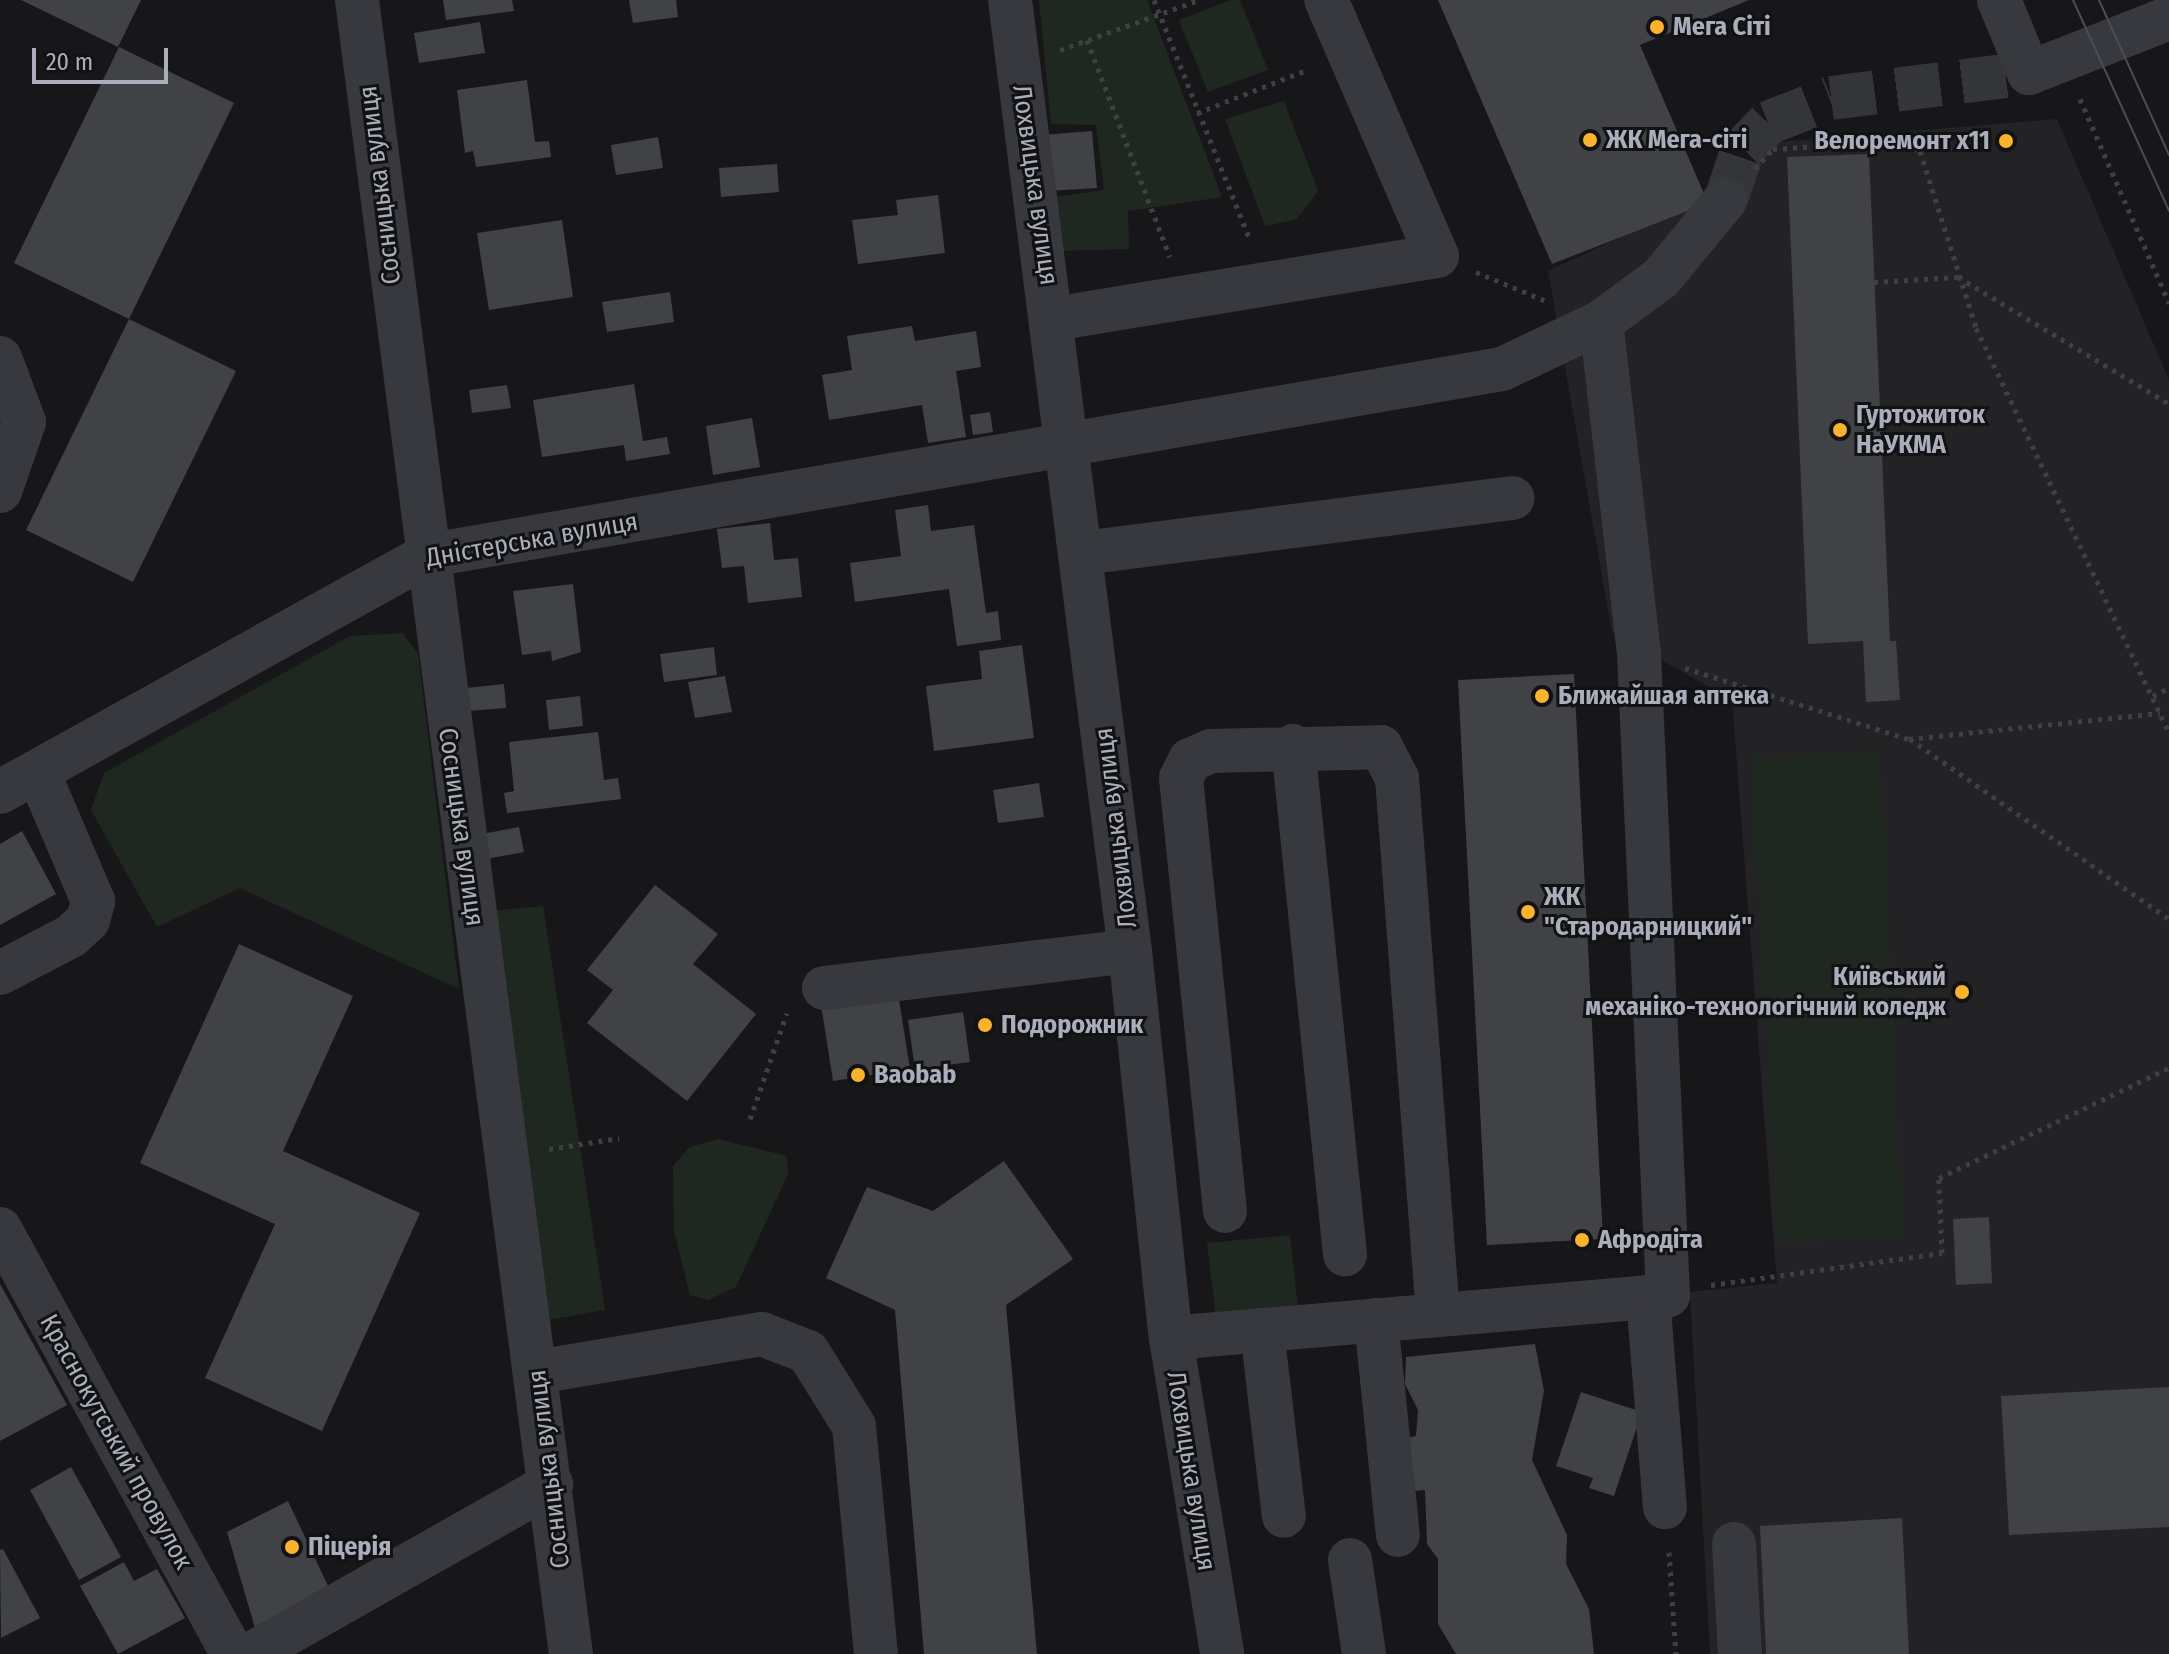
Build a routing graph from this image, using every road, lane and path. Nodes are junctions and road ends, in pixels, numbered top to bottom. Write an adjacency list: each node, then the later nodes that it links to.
1 (357, 0): 29 (street, Сосницька вулиця)
2 (1010, 0): 12 (street, Лохвицька вулиця)
3 (1154, 0): 7 (path)
4 (1199, 0): 7 (path)
5 (1326, 0): 10 (street)
6 (1999, 0): 11 (street)
7 (1159, 13): 9 (path); 13 (path)
8 (2169, 18): 11 (street)
9 (1087, 40): 12 (path); 19 (path)
10 (1349, 54): 13 (path); 15 (street)
11 (2063, 61): 20 (path)
12 (1019, 65): 21 (street, Лохвицька вулиця)
13 (1197, 113): 17 (path)
14 (1726, 199): 16 (path); 22 (street, Дністерська вулиця)
15 (1437, 256): 17 (street); 22 (path)
16 (1958, 277): 18 (path); 24 (path); 32 (path)
17 (1267, 282): 19 (street)
18 (1874, 282)
19 (1185, 295): 21 (street)
20 (2169, 303)
21 (1053, 319): 25 (street, Лохвицька вулиця)
22 (1601, 322): 25 (street, Дністерська вулиця); 30 (street)
23 (0, 358): 26 (street)
24 (2169, 404)
25 (1069, 449): 28 (street, Лохвицька вулиця); 29 (street, Дністерська вулиця)
26 (0, 491)
27 (1512, 498): 28 (street)
28 (1083, 553): 40 (street, Лохвицька вулиця)
29 (425, 556): 37 (street, Дністерська вулиця); 46 (street, Сосницька вулиця)
30 (1639, 654): 35 (path); 50 (street)
31 (2169, 688): 32 (path)
32 (2153, 696): 33 (path)
33 (2160, 713): 34 (path); 35 (path)
34 (2169, 733)
35 (1909, 739): 39 (path)
36 (1293, 746): 47 (street); 49 (street); 51 (street)
37 (38, 772): 38 (street, Дністерська вулиця); 41 (street)
38 (0, 792)
39 (2169, 919)
40 (1130, 951): 42 (street); 54 (street, Лохвицька вулиця)
41 (0, 973)
42 (824, 988): 44 (path)
43 (2169, 1068): 50 (path)
44 (750, 1119)
45 (619, 1138): 46 (path)
46 (505, 1156): 55 (street, Сосницька вулиця)
47 (1225, 1211)
48 (0, 1229): 62 (street, Краснокутський провулок)
49 (1345, 1254)
50 (1658, 1296): 51 (street); 57 (street)
51 (1438, 1314): 52 (street)
52 (1376, 1320): 53 (street); 59 (street)
53 (1262, 1330): 54 (street); 58 (street)
54 (1171, 1338): 66 (street, Лохвицька вулиця)
55 (537, 1372): 56 (street, Сосницька вулиця); 65 (street)
56 (551, 1484): 63 (street); 64 (street, Сосницька вулиця)
57 (1665, 1507): 68 (path)
58 (1284, 1516)
59 (1398, 1535)
60 (1734, 1544): 69 (street)
61 (1350, 1560): 67 (street)
62 (233, 1654)
63 (251, 1654)
64 (571, 1654)
65 (876, 1654)
66 (1222, 1654)
67 (1364, 1654)
68 (1676, 1654)
69 (1740, 1654)

